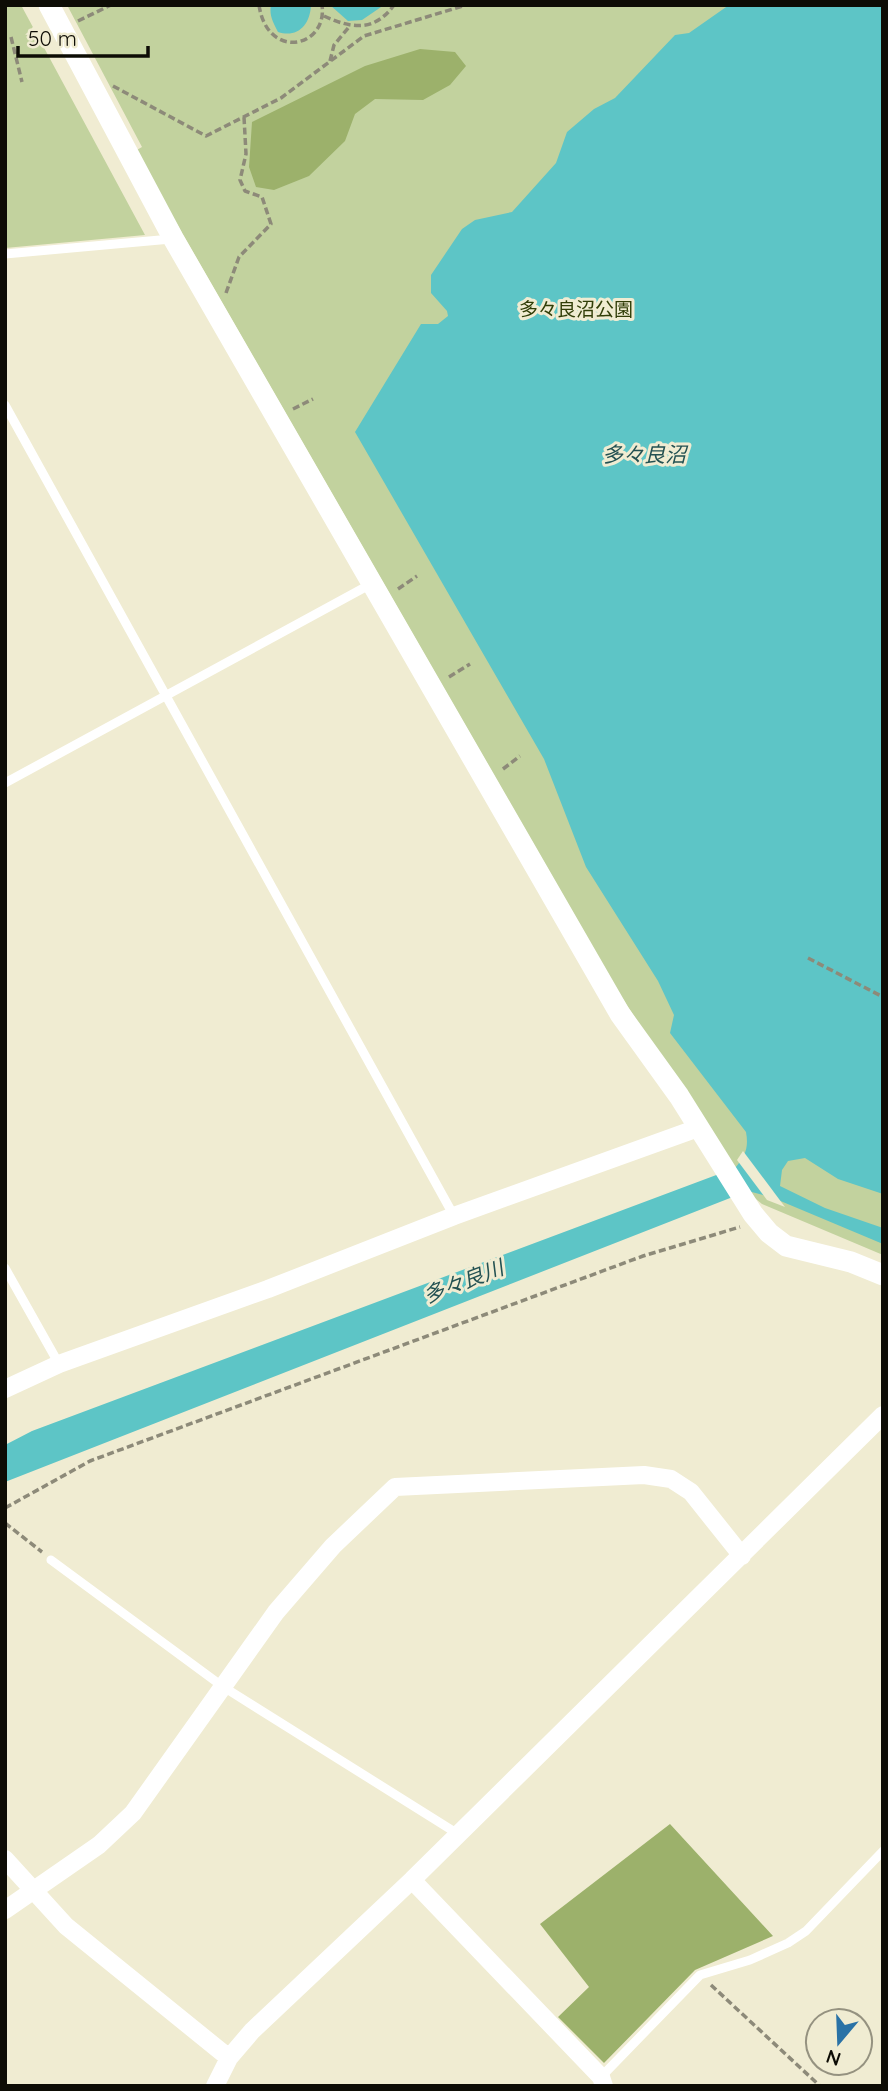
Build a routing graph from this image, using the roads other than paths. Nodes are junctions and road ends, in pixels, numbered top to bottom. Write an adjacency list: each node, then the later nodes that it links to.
1 (49, 5): 2 (street)
2 (173, 239): 3 (lane); 5 (street)
3 (5, 254)
4 (5, 405): 6 (lane)
5 (371, 584): 6 (lane); 8 (street)
6 (164, 695): 7 (lane); 9 (lane)
7 (5, 783)
8 (698, 1128): 9 (street); 11 (street)
9 (454, 1216): 12 (street)
10 (5, 1268): 12 (lane)
11 (883, 1275)
12 (59, 1364): 13 (street)
13 (5, 1389)
14 (883, 1415): 15 (street)
15 (742, 1556): 17 (street); 18 (street)
16 (51, 1560): 17 (lane)
17 (222, 1686): 18 (lane); 22 (street)
18 (458, 1833): 21 (street)
19 (883, 1851): 25 (lane)
20 (5, 1859): 22 (street)
21 (412, 1880): 24 (street); 25 (street)
22 (35, 1890): 23 (street); 24 (street)
23 (5, 1910)
24 (229, 2058): 26 (street)
25 (600, 2083)
26 (215, 2086)

